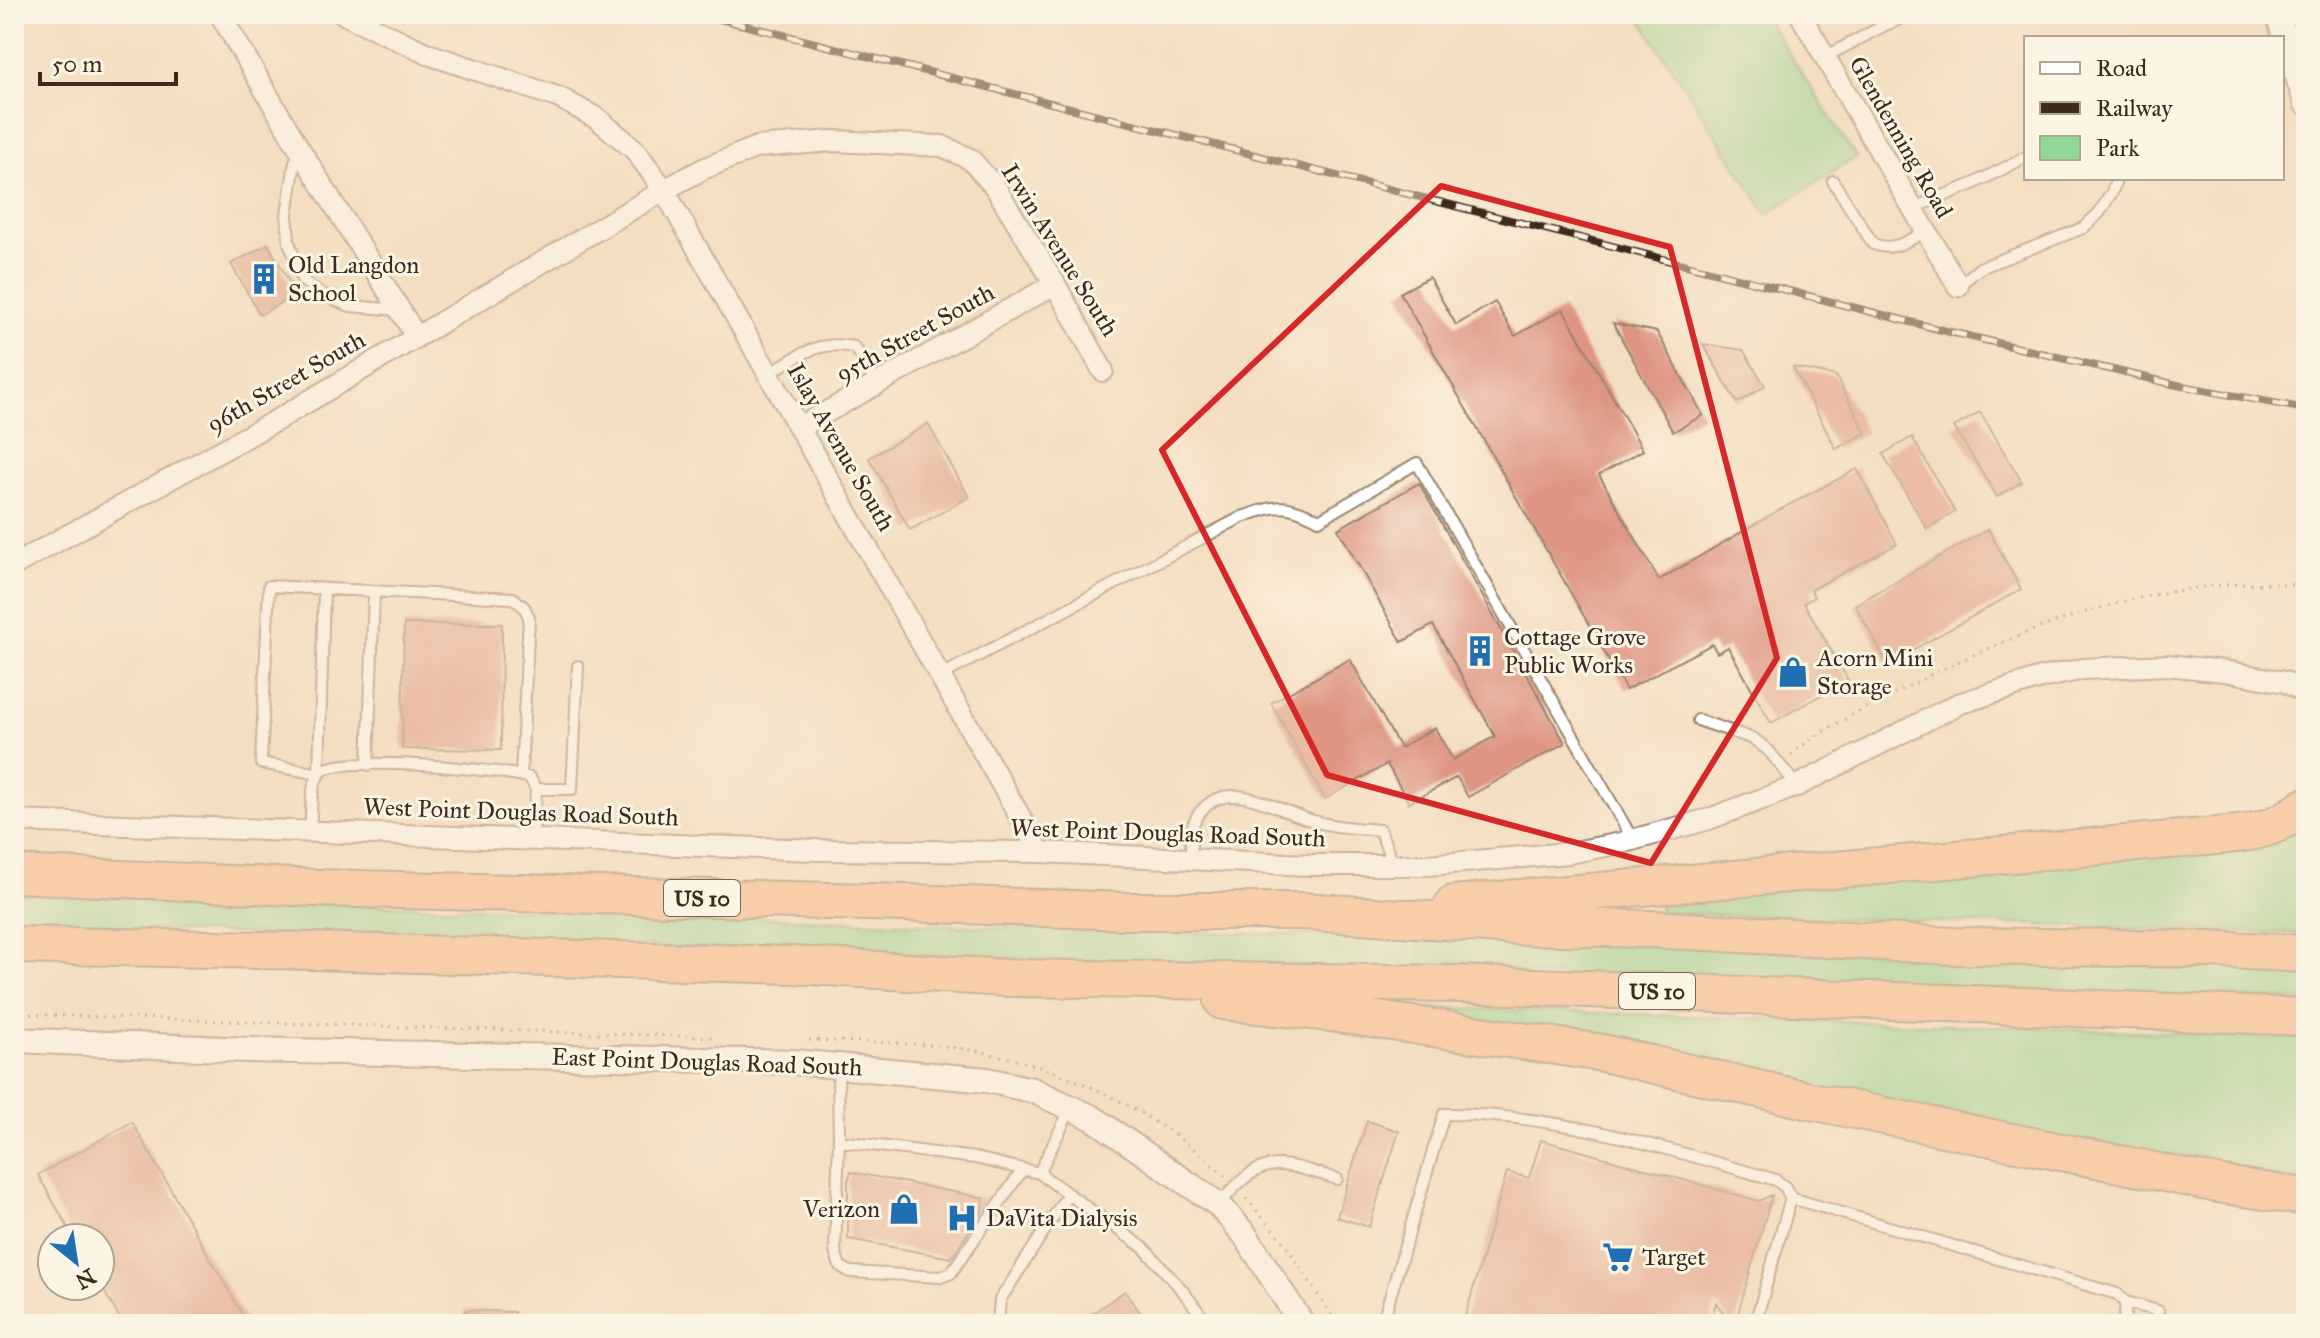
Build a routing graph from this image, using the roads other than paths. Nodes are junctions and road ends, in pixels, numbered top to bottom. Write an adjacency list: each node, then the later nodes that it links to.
1 (220, 14): 8 (street)
2 (344, 14): 13 (street, Islay Avenue South)
3 (1800, 14): 6 (street, Glendenning Road)
4 (1913, 14): 6 (lane)
5 (2278, 14): 7 (street)
6 (1825, 57): 14 (street, Glendenning Road)
7 (2306, 102)
8 (300, 150): 18 (street); 18 (lane)
9 (2024, 158): 14 (lane)
10 (970, 159): 13 (street, 96th Street South); 16 (street, Irwin Avenue South)
11 (2116, 180): 17 (lane)
12 (1833, 181): 15 (lane)
13 (664, 190): 19 (street, 96th Street South); 21 (street, Islay Avenue South)
14 (1913, 208): 15 (street, Glendenning Road)
15 (1926, 231): 17 (street, Glendenning Road)
16 (1055, 284): 20 (street, Irwin Avenue South); 22 (street, 95th Street South)
17 (1958, 286)
18 (399, 310): 19 (street)
19 (416, 336): 24 (street, 96th Street South)
20 (1103, 371)
21 (769, 373): 22 (lane); 23 (street, Islay Avenue South)
22 (876, 384): 23 (street, 95th Street South)
23 (800, 427): 28 (street, Islay Avenue South)
24 (14, 565)
25 (324, 589): 26 (lane); 34 (lane); 34 (lane)
26 (374, 592): 33 (lane); 35 (lane)
27 (578, 666): 37 (lane)
28 (940, 676): 42 (lane); 43 (street, Islay Avenue South)
29 (2306, 680): 30 (street, West Point Douglas Road South)
30 (2285, 682): 31 (street, West Point Douglas Road South); 36 (street, West Point Douglas Road South)
31 (2306, 693)
32 (1698, 720): 36 (lane)
33 (368, 765): 34 (lane); 35 (lane)
34 (319, 774): 40 (lane)
35 (521, 775): 37 (lane)
36 (1797, 786): 42 (street, West Point Douglas Road South)
37 (536, 789): 41 (lane)
38 (2306, 806): 47 (highway)
39 (14, 821): 40 (street, West Point Douglas Road South)
40 (310, 830): 41 (street, West Point Douglas Road South)
41 (533, 838): 43 (street, West Point Douglas Road South)
42 (1633, 840): 45 (street, West Point Douglas Road South)
43 (1040, 852): 44 (street, West Point Douglas Road South)
44 (1191, 860): 45 (street, West Point Douglas Road South); 45 (lane)
45 (1393, 865)
46 (14, 874): 47 (highway, US 10)
47 (1389, 918): 49 (highway, US 10)
48 (14, 945): 50 (highway, US 10)
49 (2306, 954)
50 (1007, 978): 51 (highway, US 10); 59 (highway)
51 (2306, 1017)
52 (14, 1040): 53 (street, East Point Douglas Road South)
53 (838, 1066): 54 (street, East Point Douglas Road South); 55 (lane)
54 (1071, 1108): 57 (lane); 63 (street, East Point Douglas Road South)
55 (839, 1141): 56 (lane); 56 (lane)
56 (1023, 1169): 57 (lane)
57 (1039, 1173): 60 (lane)
58 (1337, 1179): 63 (lane)
59 (2223, 1185): 61 (highway); 64 (highway)
60 (1068, 1194): 67 (lane); 68 (lane)
61 (2306, 1197)
62 (1791, 1198): 65 (lane); 70 (lane); 71 (lane)
63 (1219, 1205): 69 (street, East Point Douglas Road South)
64 (2306, 1223)
65 (2126, 1302): 66 (lane); 72 (lane)
66 (2158, 1311)
67 (998, 1324)
68 (1208, 1324)
69 (1302, 1324)
70 (1382, 1324)
71 (1755, 1324)
72 (2124, 1324)

